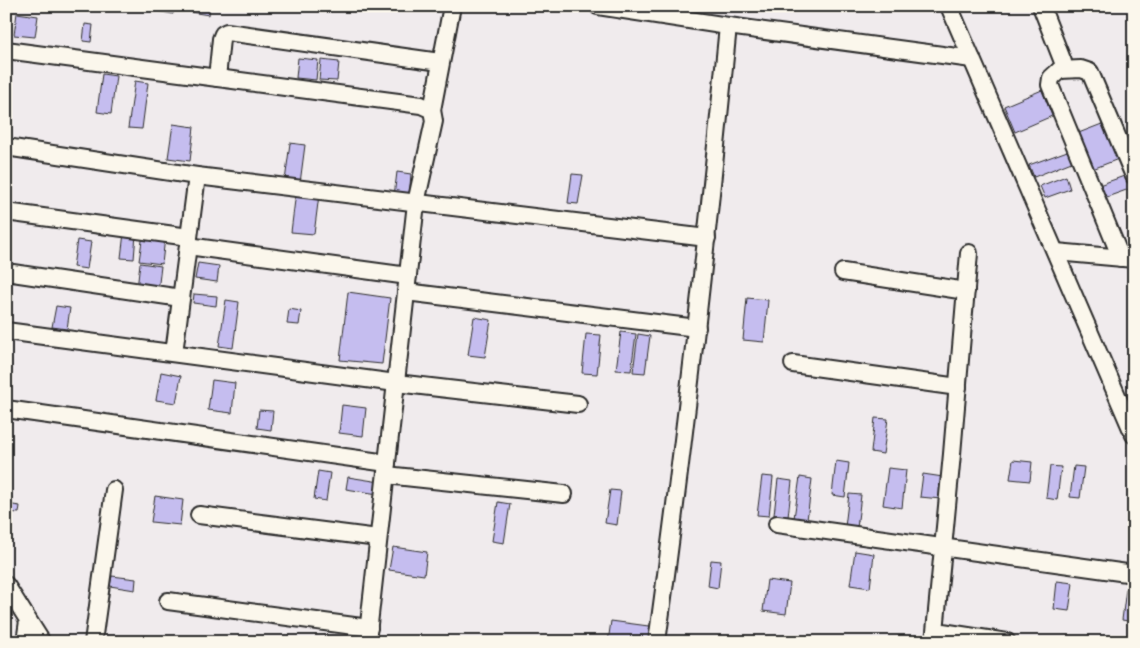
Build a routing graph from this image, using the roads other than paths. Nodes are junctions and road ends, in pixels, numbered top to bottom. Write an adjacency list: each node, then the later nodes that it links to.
1 (452, 6): 8 (street)
2 (598, 6): 5 (street)
3 (949, 6): 7 (street)
4 (1041, 6): 9 (street)
5 (728, 26): 7 (street); 17 (street)
6 (6, 50): 10 (street)
7 (972, 59): 19 (street)
8 (440, 62): 10 (street); 11 (street)
9 (1060, 70): 14 (street); 21 (street)
10 (217, 78): 11 (street)
11 (432, 110): 15 (street)
12 (6, 147): 13 (street)
13 (197, 176): 15 (street); 18 (street)
14 (1134, 176)
15 (416, 203): 17 (street); 24 (street)
16 (6, 212): 18 (street)
17 (707, 238): 27 (street)
18 (188, 242): 24 (street); 26 (street)
19 (1056, 252): 21 (street); 35 (street)
20 (969, 253): 25 (street)
21 (1127, 259)
22 (6, 272): 26 (street)
23 (843, 272): 25 (street)
24 (407, 284): 27 (street); 31 (street)
25 (966, 290): 32 (street)
26 (181, 298): 29 (street)
27 (697, 328): 53 (street)
28 (6, 330): 29 (street)
29 (174, 353): 31 (street)
30 (794, 364): 32 (street)
31 (396, 383): 33 (street); 36 (street)
32 (958, 387): 42 (street)
33 (578, 404)
34 (6, 409): 36 (street)
35 (1134, 435)
36 (386, 469): 38 (street); 41 (street)
37 (114, 490): 52 (street)
38 (564, 494)
39 (199, 515): 41 (street)
40 (777, 524): 42 (street)
41 (378, 538): 48 (street)
42 (944, 548): 43 (street); 49 (street)
43 (1134, 574)
44 (6, 585): 45 (street)
45 (11, 599): 47 (street)
46 (168, 601): 48 (street)
47 (28, 621): 50 (street); 51 (street)
48 (368, 635)
49 (935, 636): 54 (street)
50 (25, 642)
51 (42, 642)
52 (93, 642)
53 (657, 642)
54 (1007, 642)

